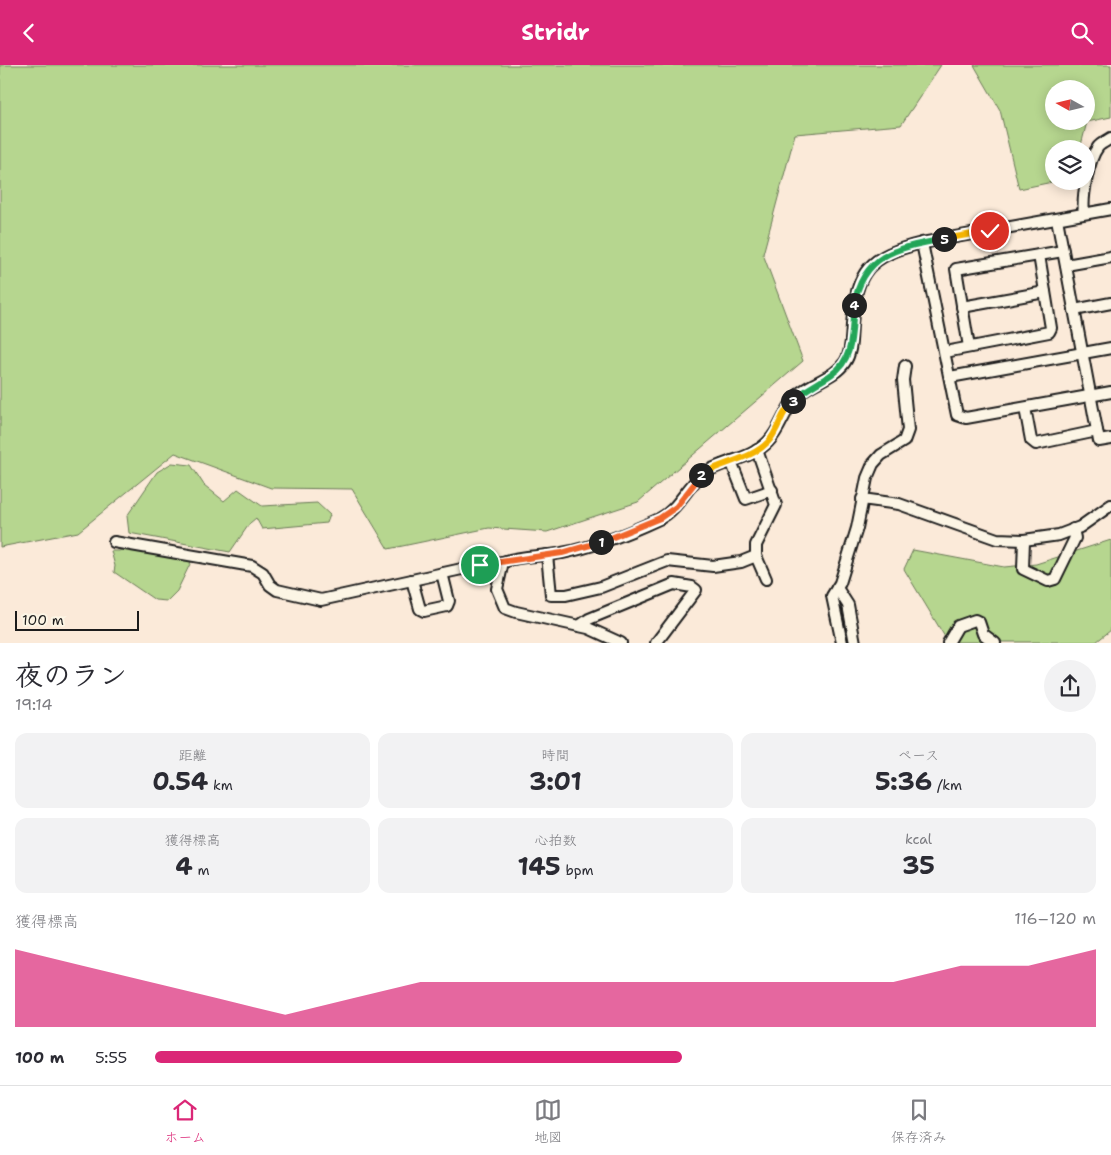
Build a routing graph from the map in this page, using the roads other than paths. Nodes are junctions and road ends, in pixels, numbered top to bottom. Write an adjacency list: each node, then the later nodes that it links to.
1 (1111, 138): 3 (street)
2 (1111, 209): 3 (street)
3 (1084, 213): 4 (street)
4 (1057, 219): 5 (street); 6 (street)
5 (922, 243): 16 (street); 25 (street)
6 (1063, 251): 7 (street); 9 (street)
7 (1039, 255): 10 (street); 12 (street)
8 (1111, 257): 9 (street)
9 (1066, 265): 13 (street)
10 (1045, 292): 12 (street); 14 (street)
11 (1111, 303): 13 (street)
12 (962, 307): 14 (street)
13 (1074, 310): 17 (street)
14 (968, 347): 16 (street)
15 (1111, 347): 17 (street)
16 (944, 352): 19 (street)
17 (1082, 353): 19 (street); 21 (street)
18 (905, 366): 28 (street)
19 (950, 377): 22 (street)
20 (1111, 393): 21 (street)
21 (1091, 396): 22 (street); 23 (street)
22 (1025, 408): 23 (street)
23 (1097, 431): 24 (street)
24 (1111, 439)
25 (757, 449): 26 (street); 27 (street)
26 (731, 461): 27 (street); 33 (street)
27 (772, 491): 34 (street)
28 (862, 499): 31 (street); 39 (street)
29 (1111, 505): 30 (street)
30 (1073, 529): 31 (street); 31 (street)
31 (1024, 540)
32 (114, 542): 38 (street)
33 (547, 555): 34 (street); 35 (street)
34 (756, 557): 37 (street)
35 (502, 562): 36 (street); 40 (street)
36 (442, 573): 38 (street); 38 (street)
37 (766, 579)
38 (412, 580)
39 (837, 588): 46 (street); 47 (street)
40 (579, 626): 41 (street); 45 (street)
41 (607, 635): 43 (street); 44 (street)
42 (953, 640): 48 (street)
43 (598, 643)
44 (621, 643)
45 (656, 643)
46 (842, 643)
47 (855, 643)
48 (995, 643)

